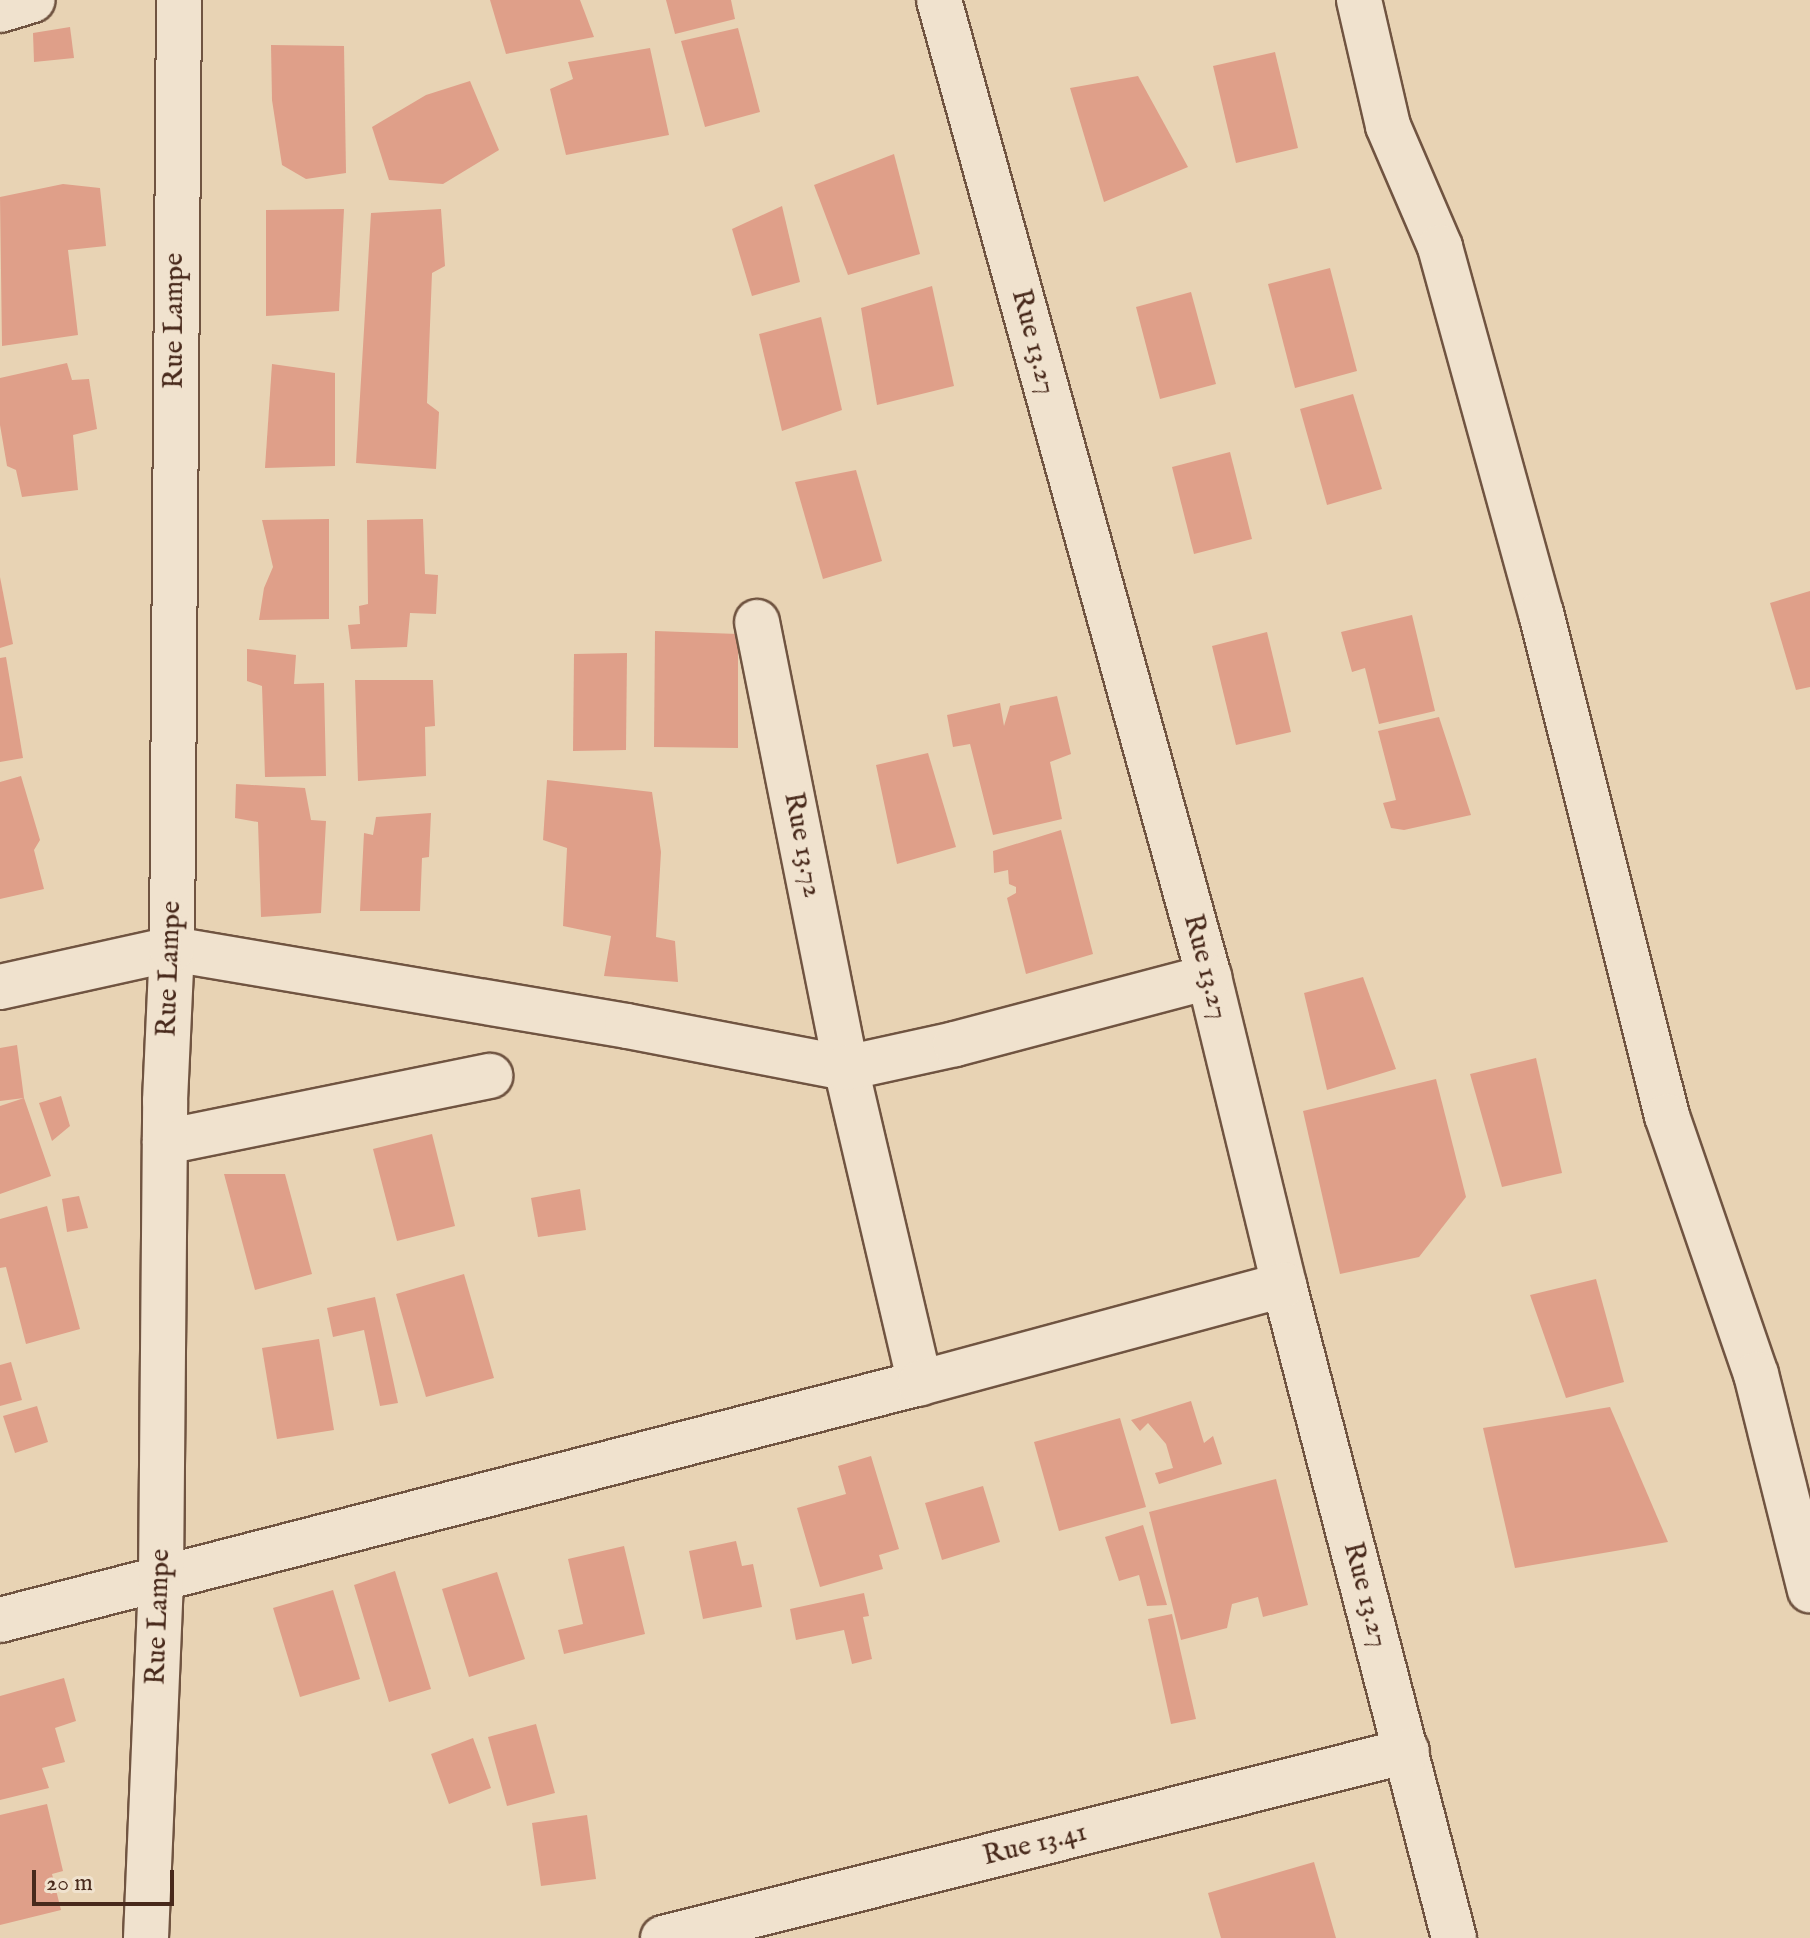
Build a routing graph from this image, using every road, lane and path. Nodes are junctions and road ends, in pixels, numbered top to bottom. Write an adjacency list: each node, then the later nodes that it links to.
1 (33, 0): 5 (street)
2 (179, 0): 7 (street, Rue Lampe)
3 (939, 0): 8 (street, Rue 13.27)
4 (1359, 0): 16 (street)
5 (0, 10)
6 (757, 622): 10 (street, Rue 13.72)
7 (172, 949): 9 (street); 10 (street); 12 (street, Rue Lampe)
8 (1209, 977): 10 (street); 13 (street, Rue 13.27)
9 (0, 987)
10 (846, 1068): 14 (street, Rue 13.72)
11 (490, 1076): 12 (street)
12 (165, 1142): 15 (street, Rue Lampe)
13 (1284, 1285): 14 (street); 18 (street, Rue 13.27)
14 (920, 1383): 15 (street)
15 (161, 1580): 17 (street); 19 (street, Rue Lampe)
16 (1810, 1590)
17 (0, 1620)
18 (1407, 1751): 20 (street, Rue 13.41); 21 (street, Rue 13.27)
19 (146, 1938)
20 (663, 1938)
21 (1454, 1938)

